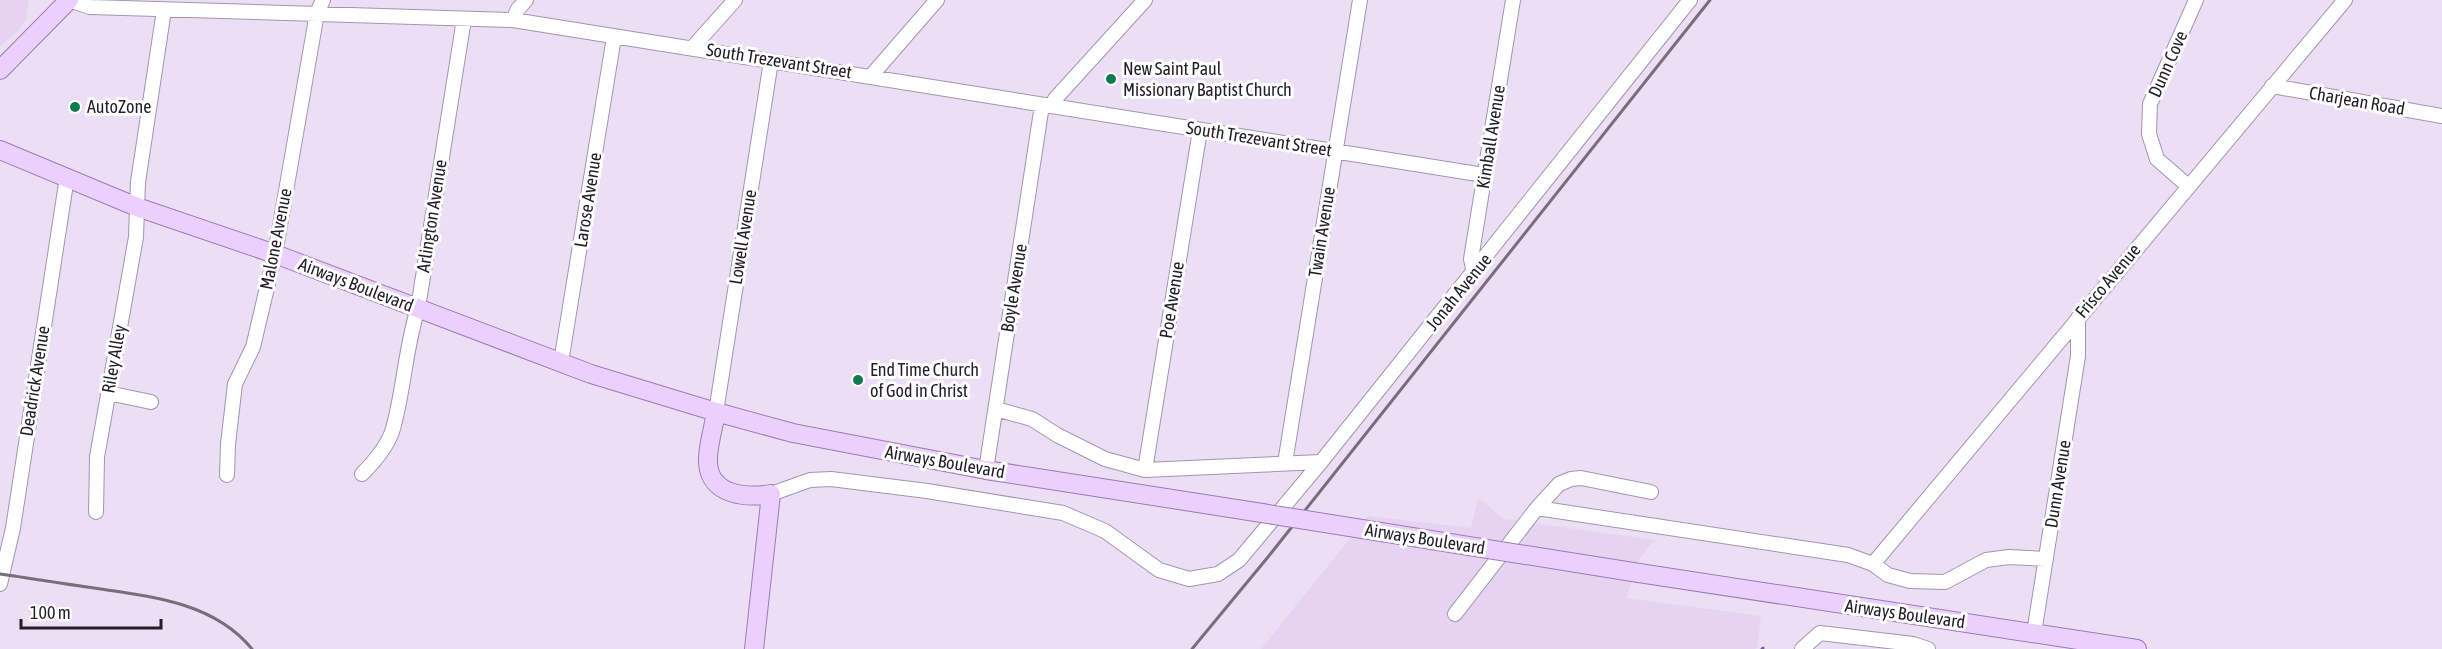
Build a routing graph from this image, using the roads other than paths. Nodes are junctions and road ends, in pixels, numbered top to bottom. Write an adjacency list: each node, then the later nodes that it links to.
1 (69, 0): 12 (street, South Trezevant Street); 17 (main road)
2 (526, 0): 14 (street)
3 (735, 0): 16 (street)
4 (938, 0): 20 (street)
5 (1145, 0): 22 (street, Boyle Avenue)
6 (1360, 0): 26 (street, Twain Avenue)
7 (1513, 0): 27 (street, Kimball Avenue)
8 (1690, 0): 32 (street, Jonah Avenue)
9 (2196, 0): 29 (street, Dunn Cove)
10 (2345, 0): 21 (street, Frisco Avenue)
11 (320, 6): 12 (street, South Trezevant Street); 13 (street, South Trezevant Street); 31 (street, Malone Avenue)
12 (164, 10): 30 (street, Riley Alley)
13 (464, 19): 14 (street, South Trezevant Street); 33 (street, Arlington Avenue)
14 (513, 20): 15 (street, South Trezevant Street)
15 (614, 37): 16 (street, South Trezevant Street); 35 (street, Larose Avenue)
16 (693, 47): 18 (street, South Trezevant Street)
17 (7, 56): 19 (main road)
18 (771, 62): 20 (street, South Trezevant Street); 39 (street, Lowell Avenue)
19 (0, 70)
20 (871, 76): 22 (street, South Trezevant Street)
21 (2271, 86): 23 (street, Charjean Road); 29 (street, Frisco Avenue)
22 (1047, 105): 24 (street, South Trezevant Street); 38 (street, Boyle Avenue)
23 (2442, 116)
24 (1200, 130): 26 (street, South Trezevant Street); 43 (street, Poe Avenue)
25 (0, 150): 28 (main road, Airways Boulevard)
26 (1335, 150): 27 (street, South Trezevant Street); 41 (street, Twain Avenue)
27 (1484, 175): 32 (street, Kimball Avenue)
28 (67, 177): 30 (main road, Airways Boulevard); 53 (street, Deadrick Avenue)
29 (2188, 186): 34 (street, Frisco Avenue)
30 (137, 207): 31 (main road, Airways Boulevard); 36 (street, Riley Alley)
31 (275, 254): 33 (main road, Airways Boulevard); 45 (street, Malone Avenue)
32 (1474, 273): 40 (street, Jonah Avenue)
33 (418, 308): 35 (main road, Airways Boulevard); 44 (street, Arlington Avenue)
34 (2078, 318): 50 (street, Dunn Avenue); 51 (street, Frisco Avenue)
35 (561, 362): 39 (main road, Airways Boulevard)
36 (108, 393): 37 (street); 49 (street, Riley Alley)
37 (151, 402)
38 (996, 409): 42 (street, Boyle Avenue); 43 (street)
39 (716, 412): 42 (main road, Airways Boulevard); 47 (main road, Airways Boulevard)
40 (1321, 462): 41 (street); 52 (street, Jonah Avenue)
41 (1285, 463): 43 (street)
42 (986, 470): 55 (main road, Airways Boulevard, bridge)
43 (1145, 470)
44 (362, 474)
45 (227, 475)
46 (1651, 492): 48 (street)
47 (771, 494): 52 (street, Airways Boulevard); 57 (main road)
48 (1537, 508): 51 (street, Airways Boulevard); 54 (street)
49 (96, 512)
50 (2046, 559): 51 (street, Airways Boulevard); 55 (street, Dunn Avenue)
51 (1873, 564)
52 (1218, 574)
53 (0, 584)
54 (1455, 614)
55 (2033, 641): 60 (main road, Airways Boulevard)
56 (1875, 645): 58 (street, Airways Boulevard); 59 (street, Airways Boulevard)
57 (754, 649)
58 (1802, 649)
59 (1928, 649)
60 (2137, 649)

